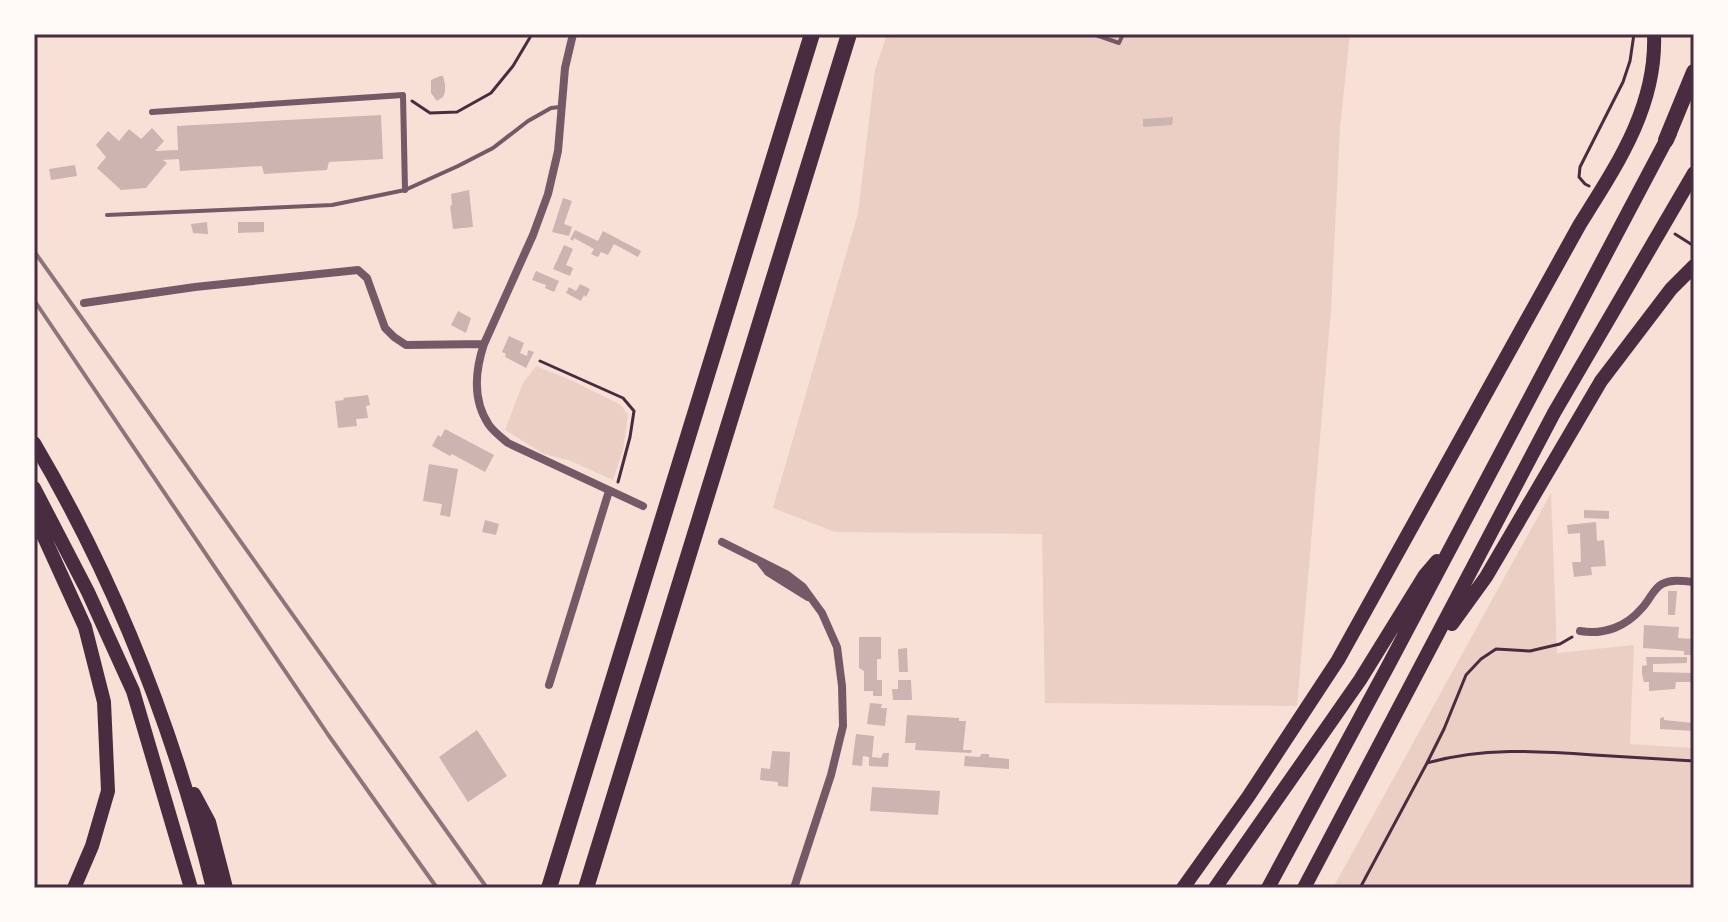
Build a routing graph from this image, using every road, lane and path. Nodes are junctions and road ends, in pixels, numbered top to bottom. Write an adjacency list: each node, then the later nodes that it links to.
1 (532, 34): 11 (path)
2 (573, 34): 12 (street)
3 (812, 34): 41 (highway)
4 (849, 34): 42 (highway)
5 (1093, 34): 6 (lane)
6 (1123, 34)
7 (1634, 34): 16 (path)
8 (1654, 34): 44 (highway)
9 (1694, 72): 14 (highway)
10 (1694, 92): 14 (highway)
11 (403, 95): 13 (street); 17 (street)
12 (562, 106): 17 (lane); 21 (street)
13 (152, 112)
14 (1666, 140): 28 (highway)
15 (1694, 173): 32 (highway)
16 (1593, 187)
17 (405, 190): 18 (lane)
18 (107, 215)
19 (1694, 266): 32 (highway)
20 (84, 303): 21 (street)
21 (484, 344): 25 (street)
22 (540, 361): 25 (path)
23 (34, 443): 35 (highway)
24 (34, 488): 38 (highway)
25 (612, 492): 26 (street); 33 (street)
26 (643, 506)
27 (34, 515): 37 (highway)
28 (1455, 539): 45 (highway); 46 (highway)
29 (722, 542): 43 (street)
30 (1694, 582): 31 (street)
31 (1580, 631): 36 (path)
32 (1421, 666): 47 (highway)
33 (549, 685)
34 (1694, 761): 36 (path)
35 (177, 763): 39 (highway); 40 (highway)
36 (1427, 763): 48 (path)
37 (74, 888)
38 (191, 888)
39 (213, 888)
40 (226, 888)
41 (549, 888)
42 (586, 888)
43 (794, 888)
44 (1183, 888)
45 (1215, 888)
46 (1268, 888)
47 (1304, 888)
48 (1360, 888)

